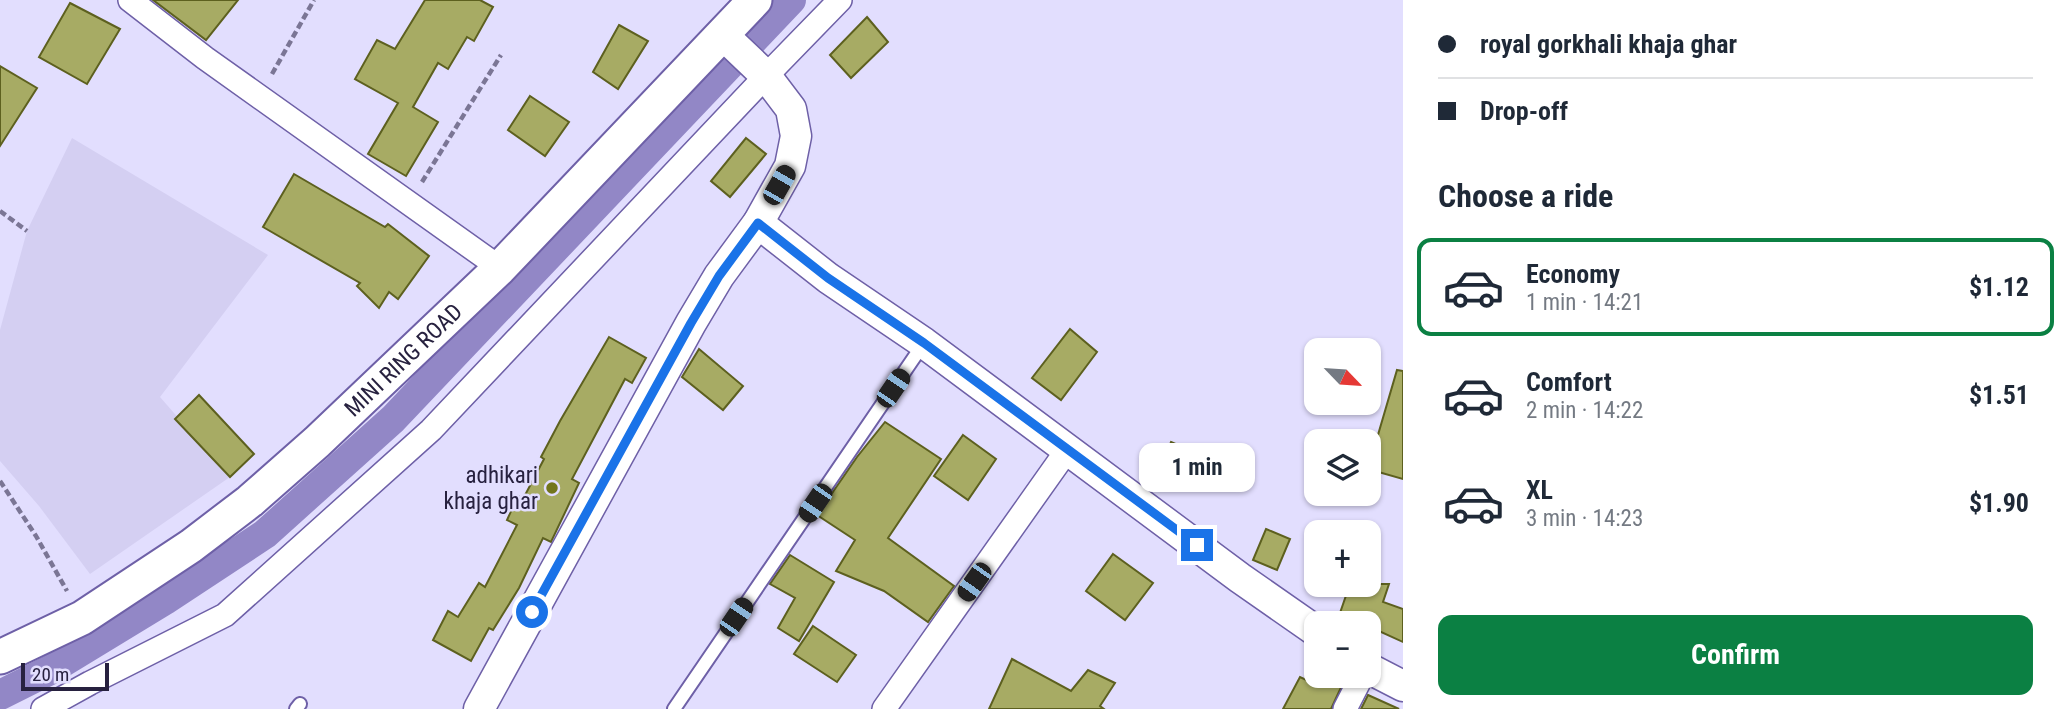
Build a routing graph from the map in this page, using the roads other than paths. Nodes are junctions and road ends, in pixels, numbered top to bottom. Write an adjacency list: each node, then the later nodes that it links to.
1 (130, 0): 7 (street)
2 (755, 0): 4 (main road, MINI RING ROAD)
3 (840, 0): 5 (street)
4 (722, 34): 5 (street); 7 (main road, MINI RING ROAD)
5 (759, 69): 6 (street); 15 (street)
6 (758, 223): 8 (street); 16 (street)
7 (499, 268): 11 (main road, MINI RING ROAD)
8 (924, 343): 9 (street); 17 (lane)
9 (1068, 449): 10 (street); 18 (street)
10 (1304, 623)
11 (0, 657)
12 (1381, 674): 13 (street)
13 (1403, 685)
14 (1356, 688): 19 (street)
15 (43, 709)
16 (479, 709)
17 (674, 709)
18 (884, 709)
19 (1345, 709)

